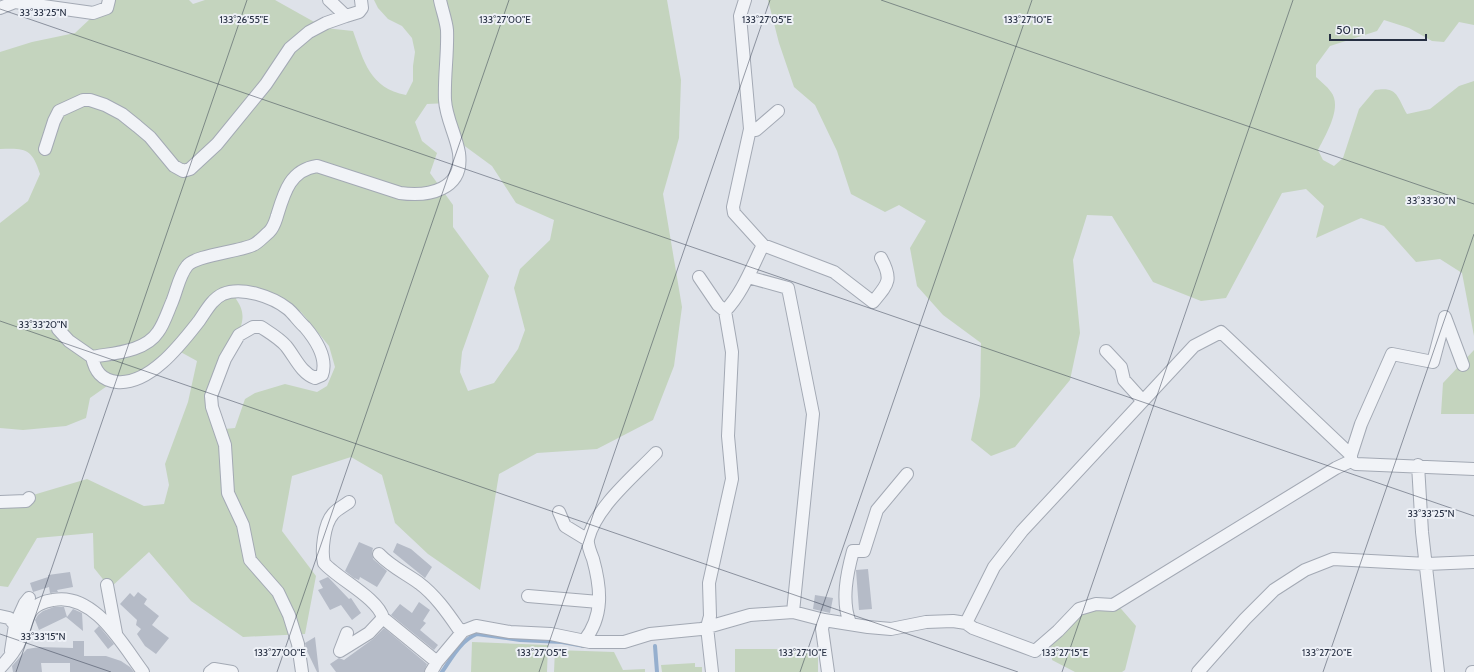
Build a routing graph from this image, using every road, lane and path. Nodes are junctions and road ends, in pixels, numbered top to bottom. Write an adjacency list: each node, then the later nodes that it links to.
1 (109, 0): 6 (street)
2 (329, 0): 7 (street)
3 (361, 0): 7 (street)
4 (440, 0): 18 (street)
5 (746, 0): 9 (street)
6 (0, 8)
7 (346, 16): 10 (street)
8 (778, 111): 9 (street)
9 (750, 129): 11 (street)
10 (44, 149)
11 (763, 245): 12 (street); 14 (street)
12 (881, 258)
13 (699, 277): 15 (street)
14 (748, 277): 15 (street); 38 (street)
15 (725, 311): 45 (street)
16 (58, 329): 18 (street)
17 (1106, 351): 20 (street)
18 (92, 357): 56 (street)
19 (1464, 365): 22 (street)
20 (1142, 400): 22 (street); 43 (street)
21 (656, 453): 30 (street)
22 (1351, 458): 23 (street); 43 (street)
23 (1418, 465): 24 (street); 33 (street)
24 (1474, 469)
25 (907, 474): 42 (street)
26 (30, 498): 27 (street)
27 (0, 502)
28 (349, 502): 40 (street)
29 (559, 512): 30 (street)
30 (588, 540): 37 (street)
31 (379, 554): 46 (street)
32 (1474, 562): 33 (street)
33 (1426, 564): 59 (street); 60 (street)
34 (108, 585): 48 (street)
35 (528, 596): 37 (street)
36 (29, 598): 44 (street)
37 (600, 602): 49 (street)
38 (793, 612): 41 (street); 45 (street)
39 (0, 616): 44 (street)
40 (383, 618): 47 (street); 51 (street)
41 (824, 620): 42 (street); 58 (street)
42 (850, 623): 43 (street)
43 (966, 623)
44 (15, 625): 50 (street)
45 (707, 627): 49 (street); 57 (street)
46 (463, 631): 49 (street); 51 (street)
47 (347, 633)
48 (116, 637): 50 (street); 53 (street)
49 (584, 641)
50 (12, 656): 52 (street)
51 (434, 667)
52 (0, 668)
53 (143, 672)
54 (210, 672): 55 (street)
55 (232, 672)
56 (302, 672)
57 (712, 672)
58 (828, 672)
59 (1198, 672)
60 (1438, 672)

